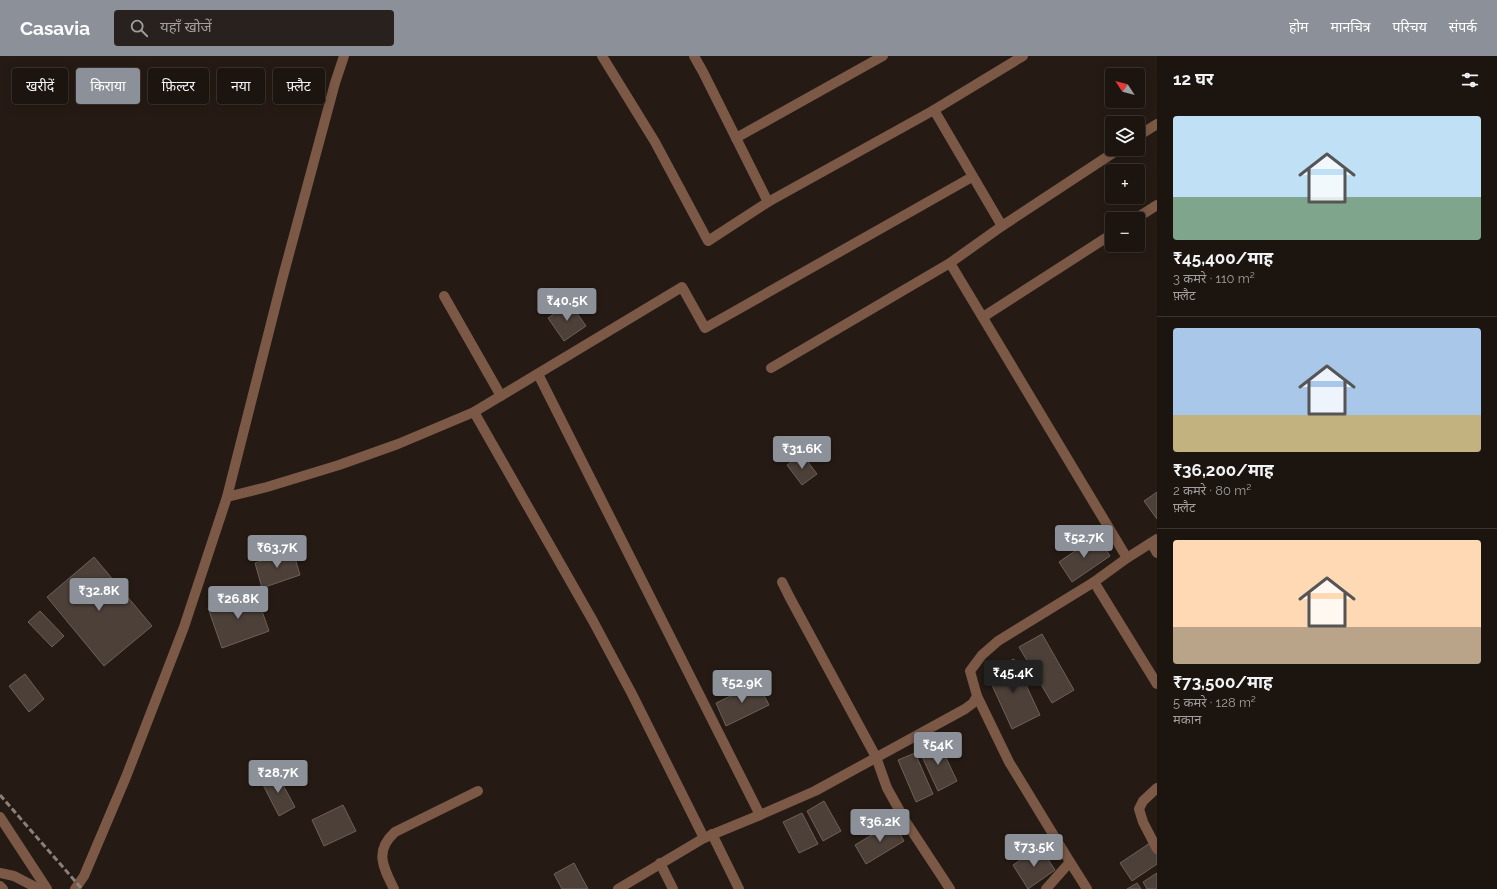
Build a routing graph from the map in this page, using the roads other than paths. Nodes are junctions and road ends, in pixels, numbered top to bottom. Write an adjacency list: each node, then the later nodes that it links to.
1 (344, 56): 24 (street)
2 (602, 56): 12 (street)
3 (694, 56): 9 (street)
4 (883, 56): 9 (street)
5 (1022, 56): 6 (street)
6 (934, 110): 11 (street); 12 (street)
7 (1157, 124): 8 (street)
8 (1145, 132)
9 (736, 138): 12 (street)
10 (1108, 156): 15 (street)
11 (972, 176): 15 (street); 21 (street)
12 (768, 202)
13 (1157, 205): 14 (street)
14 (1145, 213)
15 (1002, 226): 17 (street)
16 (1105, 239): 19 (street)
17 (950, 263): 19 (street); 20 (street)
18 (444, 296): 22 (street)
19 (983, 317): 27 (street)
20 (771, 368)
21 (538, 374): 22 (street); 35 (street)
22 (501, 396): 23 (street)
23 (474, 412): 24 (street); 37 (street)
24 (227, 497): 46 (street)
25 (1154, 541): 26 (street); 27 (street)
26 (1157, 553)
27 (1127, 558): 29 (street)
28 (782, 582): 32 (street)
29 (1094, 582): 30 (street); 31 (street)
30 (1157, 684)
31 (977, 696): 32 (street); 39 (street)
32 (876, 757): 35 (street); 51 (street)
33 (1157, 788): 38 (street)
34 (478, 791): 47 (street)
35 (760, 815): 37 (street)
36 (0, 817): 45 (street)
37 (708, 836): 40 (street); 50 (street)
38 (1157, 849)
39 (1070, 862): 52 (street); 53 (street)
40 (660, 863): 48 (street); 49 (street)
41 (0, 873): 44 (street)
42 (0, 886): 43 (street)
43 (3, 889)
44 (40, 889)
45 (47, 889)
46 (76, 889)
47 (394, 889)
48 (618, 889)
49 (673, 889)
50 (739, 889)
51 (950, 889)
52 (1046, 889)
53 (1087, 889)

